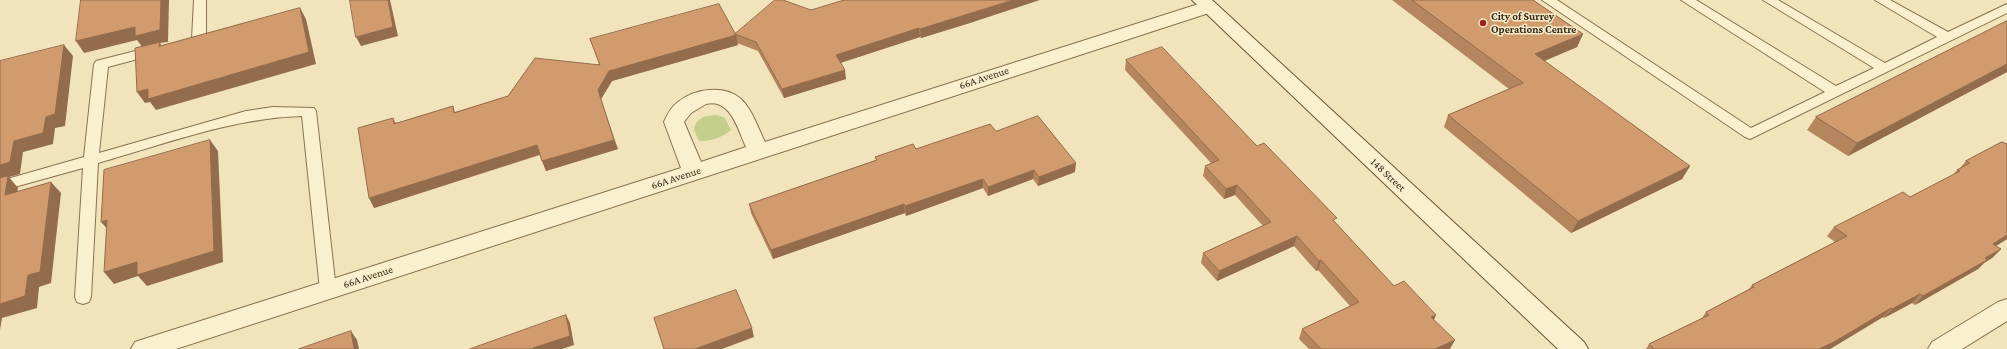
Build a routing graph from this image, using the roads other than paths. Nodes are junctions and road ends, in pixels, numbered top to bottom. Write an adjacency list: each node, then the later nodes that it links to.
1 (200, 0): 10 (lane)
2 (1548, 0): 14 (lane)
3 (1687, 0): 14 (lane)
4 (1769, 0): 13 (lane)
5 (1881, 0): 9 (lane)
6 (1204, 3): 15 (street, 66A Avenue); 23 (street, 148 Street)
7 (2007, 8): 9 (lane)
8 (213, 36): 10 (lane)
9 (1947, 37): 13 (lane)
10 (199, 39): 11 (lane)
11 (184, 43)
12 (169, 47): 16 (lane)
13 (1884, 68): 14 (lane)
14 (1836, 92)
15 (759, 151): 17 (street, 66A Avenue); 17 (street)
16 (91, 160): 18 (lane); 19 (lane); 20 (lane)
17 (694, 172): 19 (street, 66A Avenue)
18 (0, 186)
19 (328, 290): 22 (street, 66A Avenue)
20 (83, 297)
21 (2007, 309): 24 (street)
22 (144, 349)
23 (1575, 349)
24 (1941, 349)

